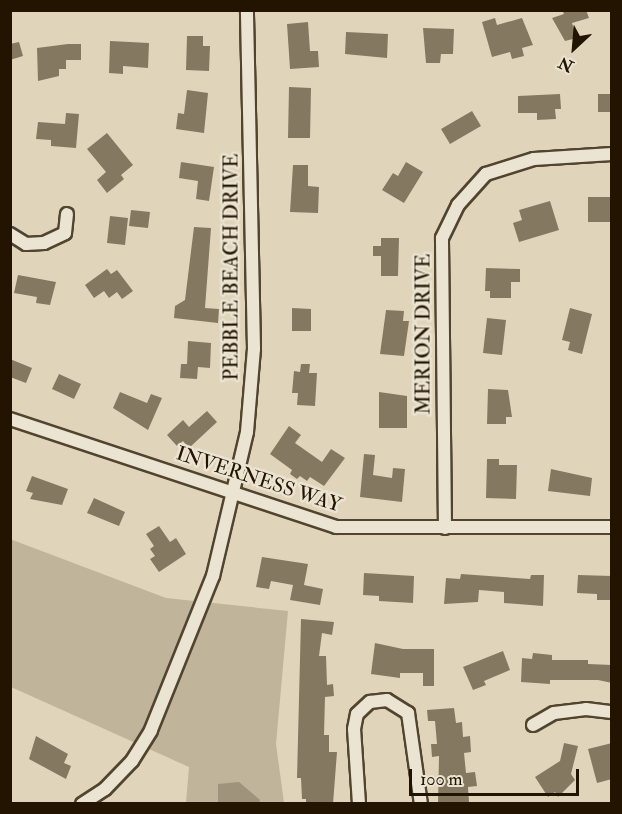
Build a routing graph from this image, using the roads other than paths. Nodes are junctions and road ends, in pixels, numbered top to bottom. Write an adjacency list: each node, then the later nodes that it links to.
1 (247, 10): 6 (street, PEBBLE BEACH DRIVE)
2 (612, 154): 8 (street, MERION DRIVE)
3 (67, 214): 4 (street)
4 (10, 234)
5 (10, 419): 6 (street, INVERNESS WAY)
6 (234, 492): 8 (street, INVERNESS WAY); 11 (street, PEBBLE BEACH DRIVE)
7 (612, 527): 8 (street, INVERNESS WAY)
8 (446, 528)
9 (612, 712): 10 (street)
10 (533, 725)
11 (82, 804)
12 (359, 804): 13 (street)
13 (421, 804)

